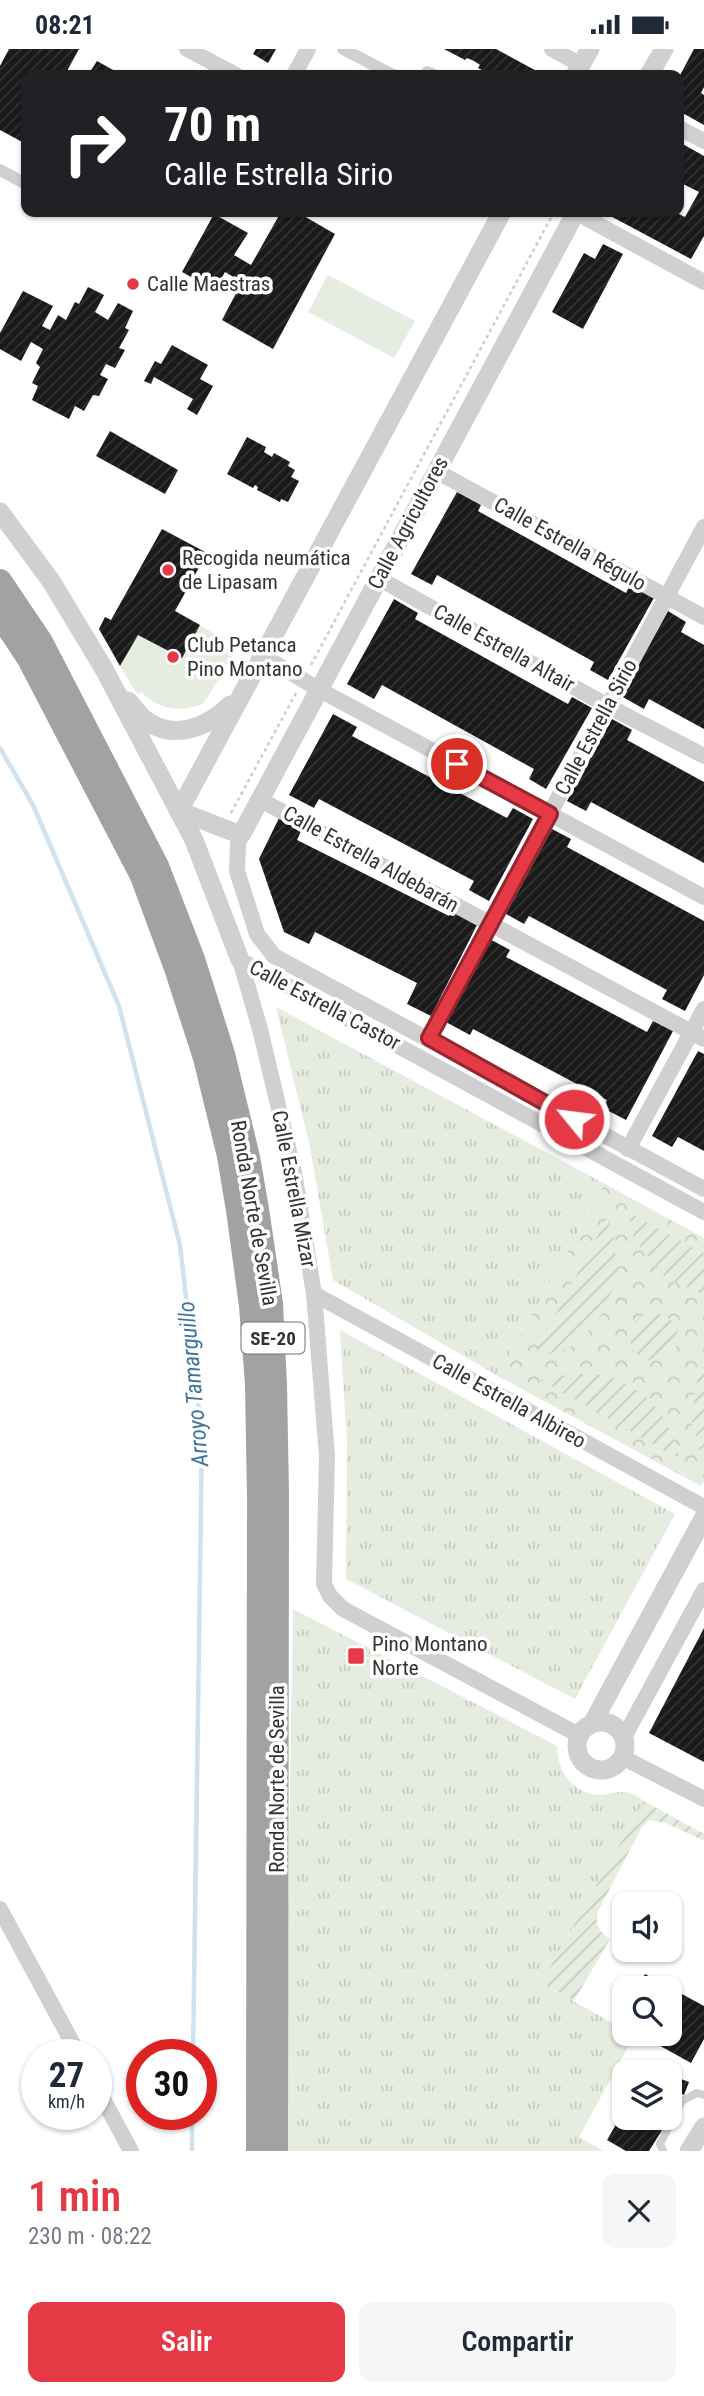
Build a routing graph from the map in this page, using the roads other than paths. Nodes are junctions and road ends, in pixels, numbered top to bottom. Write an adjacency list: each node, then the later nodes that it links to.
1 (308, 49): 8 (street)
2 (343, 49): 9 (street)
3 (552, 49): 6 (street)
4 (664, 49): 10 (street)
5 (198, 52): 7 (street)
6 (582, 63)
7 (228, 70)
8 (297, 70)
9 (383, 70)
10 (652, 70)
11 (684, 131): 12 (street)
12 (704, 141)
13 (0, 170): 14 (street)
14 (21, 181)
15 (493, 217): 27 (street)
16 (572, 217): 19 (street, Calle Agricultores)
17 (585, 217): 18 (street)
18 (702, 276)
19 (436, 471): 22 (street, Calle Agricultores); 24 (street, Calle Estrella Régulo)
20 (0, 512): 28 (street)
21 (704, 527): 24 (street, Calle Estrella Sirio)
22 (378, 578): 29 (street, Calle Agricultores); 31 (street, Calle Estrella Altair)
23 (0, 581): 60 (highway, Ronda Norte de Sevilla / SE-20)
24 (666, 597): 26 (street, Calle Estrella Régulo); 31 (street, Calle Estrella Sirio)
25 (0, 615): 59 (highway, Ronda Norte de Sevilla / SE-20)
26 (704, 617)
27 (263, 656): 29 (street); 30 (street)
28 (104, 669): 30 (street); 34 (street, Calle Estrella Mizar)
29 (311, 685): 33 (street, Calle Agricultores); 35 (street)
30 (241, 695): 34 (street)
31 (608, 706): 32 (street, Calle Estrella Altair); 35 (street, Calle Estrella Sirio)
32 (704, 756)
33 (259, 799): 36 (street, Calle Agricultores); 38 (street, Calle Estrella Aldebarán)
34 (179, 811): 36 (street); 39 (street, Calle Estrella Mizar)
35 (550, 814): 37 (street); 38 (street, Calle Estrella Sirio)
36 (241, 835): 42 (street, Calle Estrella Castor)
37 (704, 897)
38 (490, 924): 41 (street, Calle Estrella Aldebarán); 42 (street, Calle Estrella Sirio)
39 (240, 960): 45 (street, Calle Estrella Castor); 46 (street, Calle Estrella Mizar)
40 (704, 1009): 41 (street)
41 (698, 1035): 43 (street)
42 (429, 1038): 43 (street, Calle Estrella Castor)
43 (628, 1149): 44 (street, Calle Estrella Castor)
44 (704, 1189)
45 (704, 1212)
46 (314, 1294): 47 (street, Calle Estrella Albireo); 50 (street, Calle Estrella Mizar)
47 (704, 1507)
48 (704, 1517): 50 (street)
49 (704, 1590): 51 (street)
50 (586, 1730): 51 (street); 51 (street)
51 (623, 1748): 52 (street)
52 (704, 1799)
53 (0, 1909): 54 (street)
54 (70, 2039)
55 (704, 2095): 61 (lane)
56 (112, 2116): 58 (street)
57 (704, 2127): 62 (street)
58 (131, 2151)
59 (258, 2151)
60 (276, 2151)
61 (663, 2151)
62 (689, 2151)

